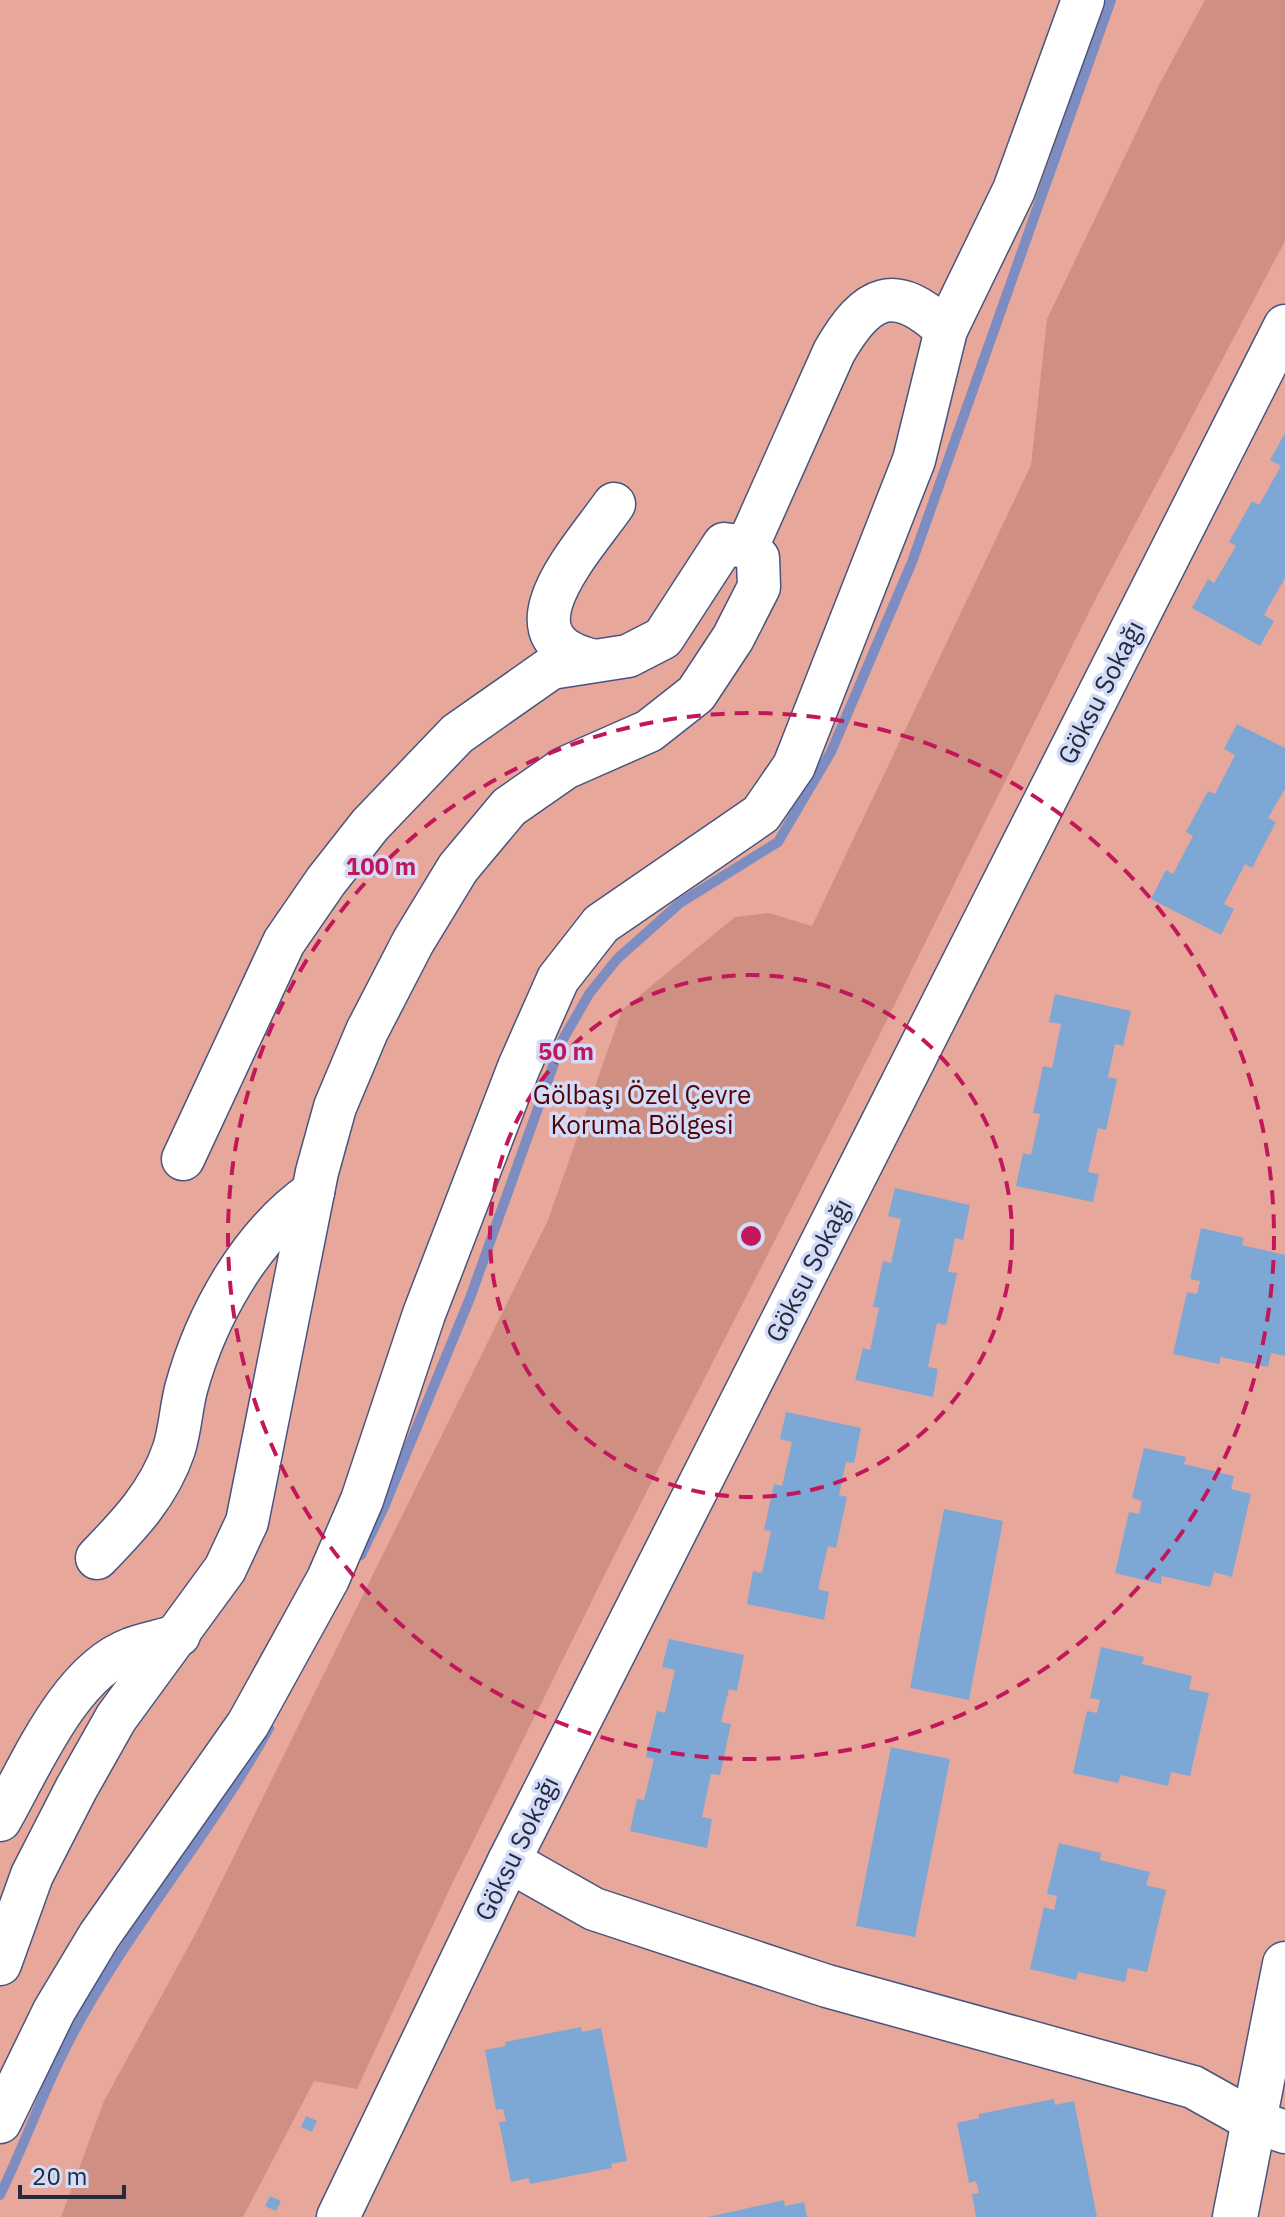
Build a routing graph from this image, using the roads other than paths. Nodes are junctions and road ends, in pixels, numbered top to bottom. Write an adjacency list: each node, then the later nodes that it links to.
1 (1083, 0): 3 (street)
2 (1285, 326): 12 (street, Göksu Sokağı)
3 (946, 330): 5 (street); 15 (street)
4 (614, 504): 6 (street)
5 (747, 547): 6 (street); 8 (street)
6 (591, 660): 7 (street)
7 (183, 1159)
8 (313, 1192): 9 (street); 10 (street)
9 (97, 1558)
10 (179, 1635): 11 (street); 13 (street)
11 (0, 1820)
12 (509, 1861): 16 (street); 17 (street, Göksu Sokağı)
13 (0, 1964)
14 (1285, 1964): 16 (street)
15 (0, 2122)
16 (1268, 2126): 18 (street)
17 (338, 2217)
18 (1235, 2217)

